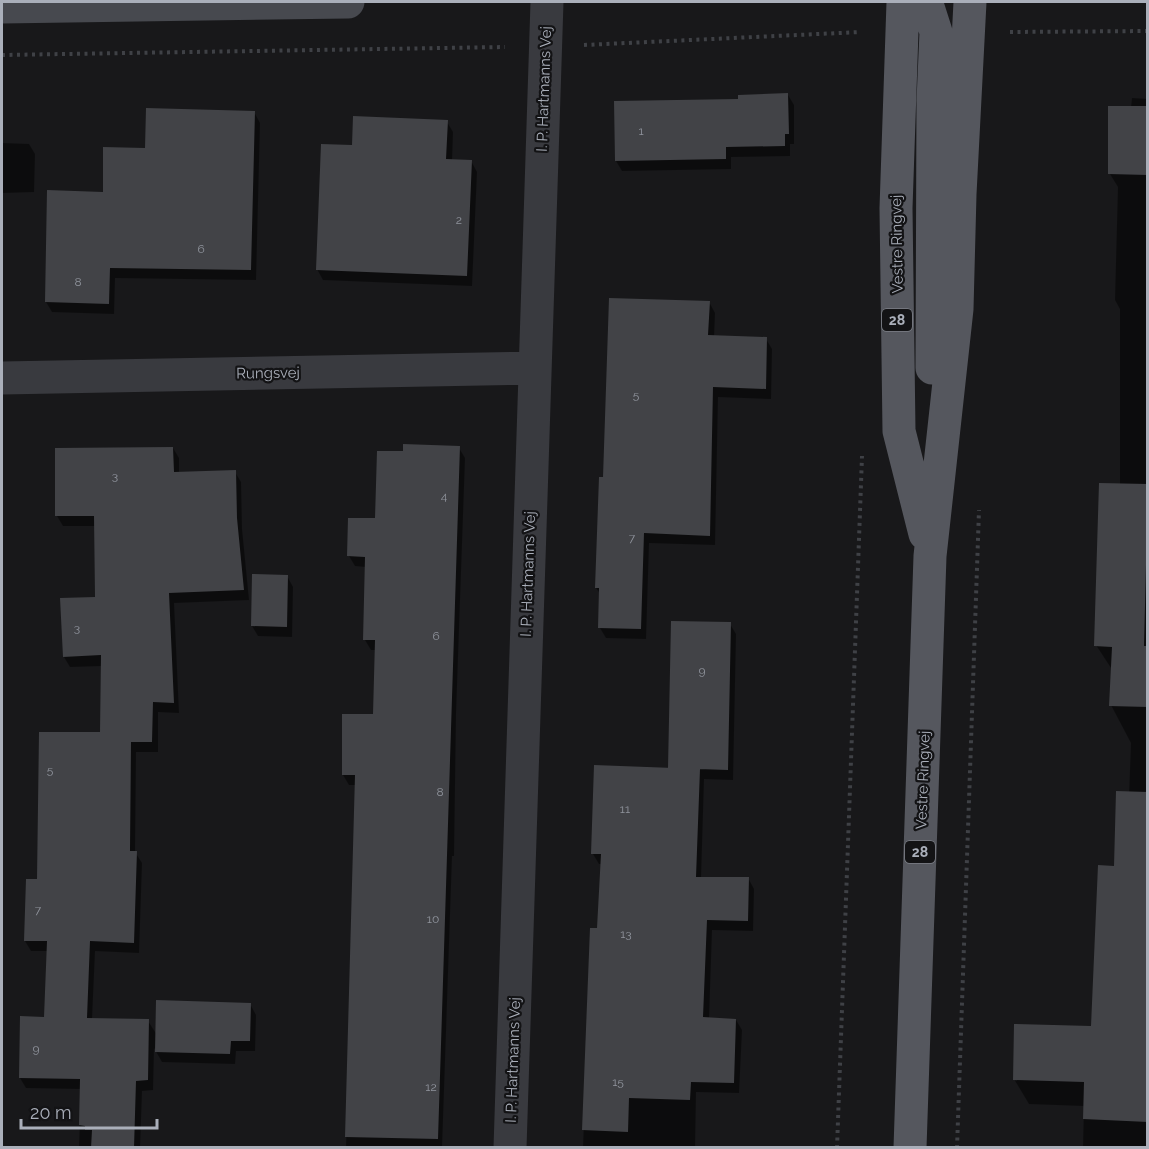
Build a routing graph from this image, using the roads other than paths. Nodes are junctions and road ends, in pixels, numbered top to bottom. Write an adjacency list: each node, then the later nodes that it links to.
1 (348, 2): 6 (street)
2 (547, 2): 7 (street, I. P. Hartmanns Vej)
3 (903, 2): 9 (main road, Vestre Ringvej / 28)
4 (920, 2): 9 (main road)
5 (970, 2): 9 (main road, Vestre Ringvej / 28)
6 (2, 7)
7 (534, 368): 8 (street, Rungsvej); 10 (street, I. P. Hartmanns Vej)
8 (2, 378)
9 (930, 556): 11 (main road, Vestre Ringvej / 28)
10 (510, 1148)
11 (910, 1148)

